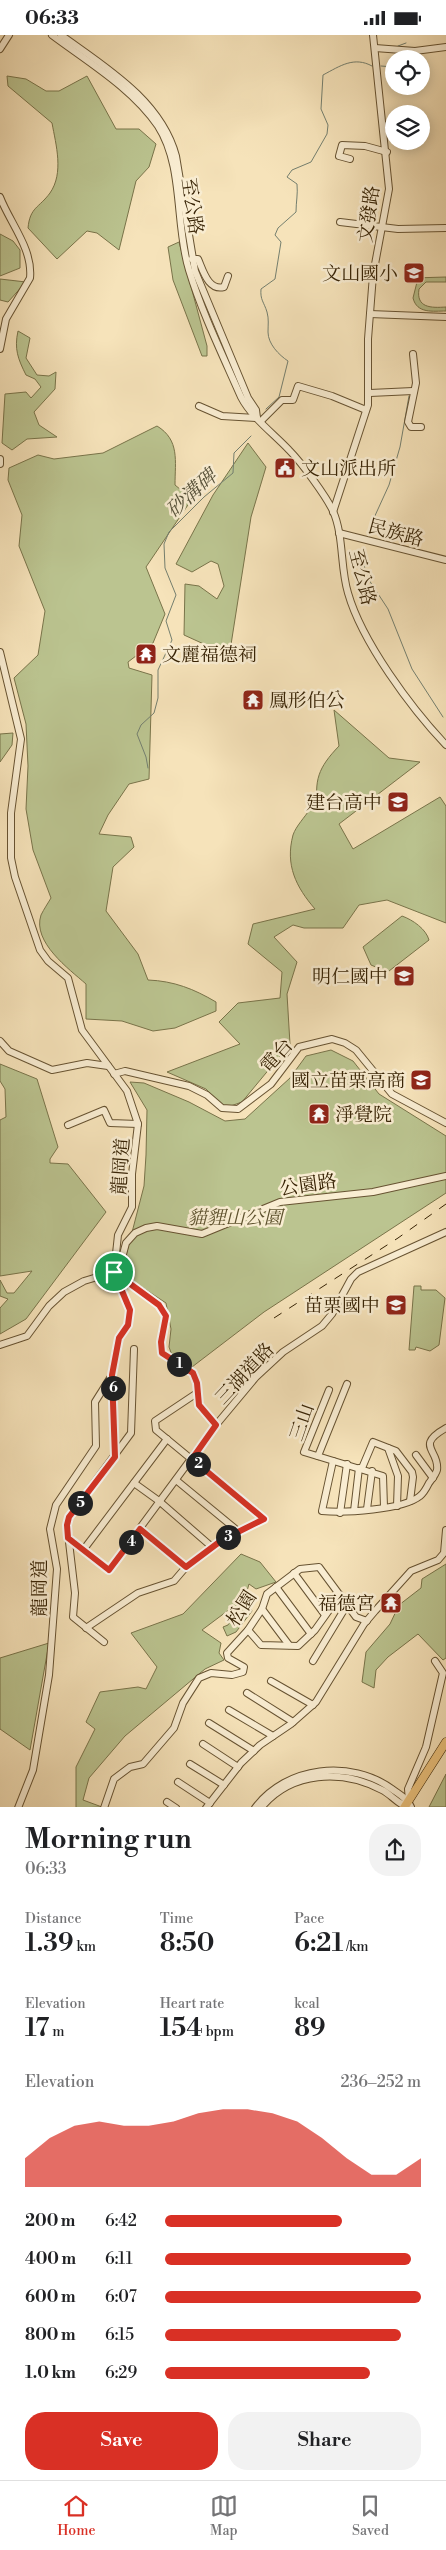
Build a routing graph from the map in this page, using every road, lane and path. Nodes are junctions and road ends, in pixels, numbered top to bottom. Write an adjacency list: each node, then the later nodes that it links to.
1 (9, 35): 7 (street)
2 (52, 35): 8 (street, 至公路)
3 (61, 35): 8 (street, 至公路)
4 (374, 35): 6 (street, 文發路)
5 (446, 47): 6 (street)
6 (375, 48): 9 (street, 文發路)
7 (0, 49)
8 (109, 73): 12 (street, 至公路)
9 (386, 152): 10 (street); 14 (street, 文發路)
10 (350, 159)
11 (0, 197): 21 (street)
12 (182, 208): 16 (street, 至公路); 18 (street, 至公路)
13 (340, 222): 14 (street)
14 (383, 227): 15 (street); 19 (street, 文發路)
15 (446, 228)
16 (192, 259): 17 (street); 18 (street, 至公路)
17 (228, 276)
18 (210, 314): 27 (street, 至公路)
19 (370, 315): 20 (street); 24 (street, 文發路)
20 (446, 317)
21 (0, 349)
22 (413, 353): 23 (street)
23 (413, 391): 24 (street); 28 (street)
24 (370, 393): 26 (street, 文發路)
25 (199, 406): 27 (street)
26 (366, 410): 27 (street); 31 (street, 文發路)
27 (259, 420): 31 (street, 至公路)
28 (421, 427)
29 (0, 459): 30 (street)
30 (0, 464)
31 (333, 512): 32 (street, 至公路)
32 (339, 533): 33 (street, 民族路); 36 (street, 至公路)
33 (446, 560)
34 (0, 652): 35 (street, 龍岡道)
35 (3, 683): 38 (street, 龍岡道)
36 (446, 745)
37 (0, 1041): 38 (street)
38 (108, 1066): 39 (street, 龍岡道)
39 (114, 1074): 40 (street, 電台); 41 (street, 龍岡道)
40 (446, 1123)
41 (138, 1124): 42 (street); 45 (street, 龍岡道)
42 (68, 1125)
43 (446, 1176): 45 (street, 公園路)
44 (446, 1232): 52 (street, 三湖道路)
45 (114, 1272): 46 (street); 48 (street, 龍岡道); 51 (street, 三湖道路)
46 (0, 1345)
47 (134, 1349): 58 (street)
48 (112, 1375): 58 (street); 113 (street, 龍岡道)
49 (347, 1384): 57 (street, 三山)
50 (329, 1391): 57 (street, 三山)
51 (197, 1393): 52 (street, 三湖道路); 54 (street)
52 (216, 1425): 59 (street)
53 (446, 1428): 64 (street)
54 (167, 1439): 59 (street); 66 (street)
55 (388, 1447): 62 (street); 68 (street); 69 (street)
56 (416, 1455): 64 (street)
57 (318, 1456): 60 (street, 三山)
58 (115, 1457): 77 (street)
59 (192, 1459): 65 (street); 76 (street)
60 (333, 1461): 61 (street, 三山); 73 (street)
61 (347, 1464): 62 (street, 三山); 73 (street)
62 (360, 1468): 63 (street, 三山); 72 (street)
63 (372, 1471): 70 (street); 71 (street)
64 (433, 1478): 68 (street)
65 (176, 1480): 67 (street); 76 (street)
66 (134, 1483): 67 (street); 79 (street)
67 (159, 1501): 74 (street); 78 (street)
68 (410, 1501): 69 (street)
69 (397, 1506): 70 (street)
70 (384, 1507): 71 (street)
71 (367, 1509): 72 (street)
72 (354, 1511): 73 (street)
73 (340, 1513)
74 (140, 1529): 79 (street); 80 (street)
75 (446, 1530): 87 (street)
76 (238, 1531): 78 (street)
77 (68, 1538): 79 (street); 88 (street)
78 (212, 1547): 80 (street)
79 (84, 1549)
80 (186, 1567): 88 (street)
81 (294, 1573): 82 (street, 松園); 83 (street, 松園); 86 (street)
82 (276, 1587): 85 (street, 松園); 90 (street)
83 (340, 1595): 84 (street, 松園); 86 (street)
84 (348, 1605): 87 (street, 松園); 93 (street)
85 (262, 1609): 89 (street, 松園); 92 (street)
86 (325, 1615): 90 (street)
87 (367, 1621): 97 (street)
88 (86, 1628): 91 (street)
89 (248, 1630): 92 (street); 114 (street, 松園)
90 (311, 1633): 92 (street)
91 (104, 1642)
92 (290, 1645)
93 (313, 1661)
94 (436, 1661): 112 (street)
95 (271, 1681): 97 (street)
96 (247, 1693): 99 (street)
97 (313, 1705): 99 (street)
98 (228, 1710): 101 (street)
99 (294, 1722): 101 (street)
100 (209, 1723): 105 (street)
101 (273, 1737): 105 (street)
102 (446, 1742): 112 (main road)
103 (203, 1744): 107 (street)
104 (446, 1750): 112 (main road)
105 (254, 1751): 107 (street)
106 (190, 1764): 109 (street)
107 (238, 1767): 109 (street)
108 (178, 1782): 111 (street)
109 (224, 1785): 111 (street)
110 (167, 1802): 115 (street)
111 (208, 1805)
112 (408, 1806): 116 (street); 117 (street)
113 (18, 1807)
114 (104, 1807)
115 (176, 1807)
116 (254, 1807)
117 (261, 1807)

